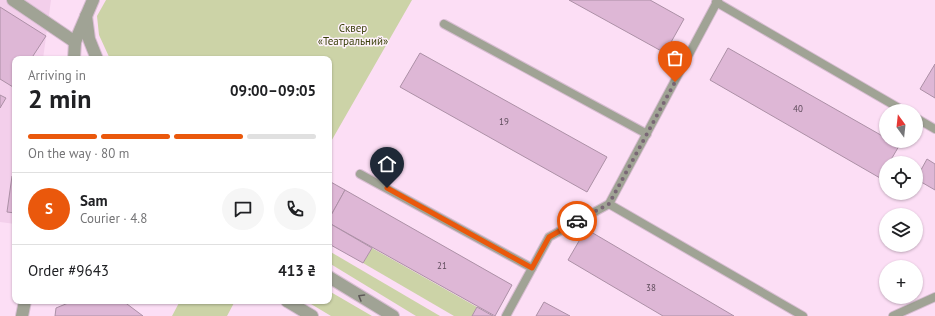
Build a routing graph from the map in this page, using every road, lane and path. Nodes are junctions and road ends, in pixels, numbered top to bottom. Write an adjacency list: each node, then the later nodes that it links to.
1 (13, 0): 6 (street)
2 (93, 0): 4 (street)
3 (717, 1): 9 (lane); 12 (lane)
4 (86, 14): 6 (street); 8 (street)
5 (444, 24): 12 (lane)
6 (75, 42): 7 (street)
7 (74, 56)
8 (96, 56)
9 (892, 104)
10 (923, 122): 11 (lane)
11 (935, 129)
12 (647, 134): 14 (lane)
13 (360, 174): 15 (lane)
14 (609, 204): 15 (lane); 24 (lane)
15 (532, 268): 23 (lane)
16 (332, 279): 22 (street, one-way to 16)
17 (935, 297): 25 (lane)
18 (24, 304): 20 (street)
19 (292, 304): 21 (street)
20 (22, 316)
21 (312, 316)
22 (393, 316)
23 (506, 316)
24 (803, 316)
25 (893, 316)

